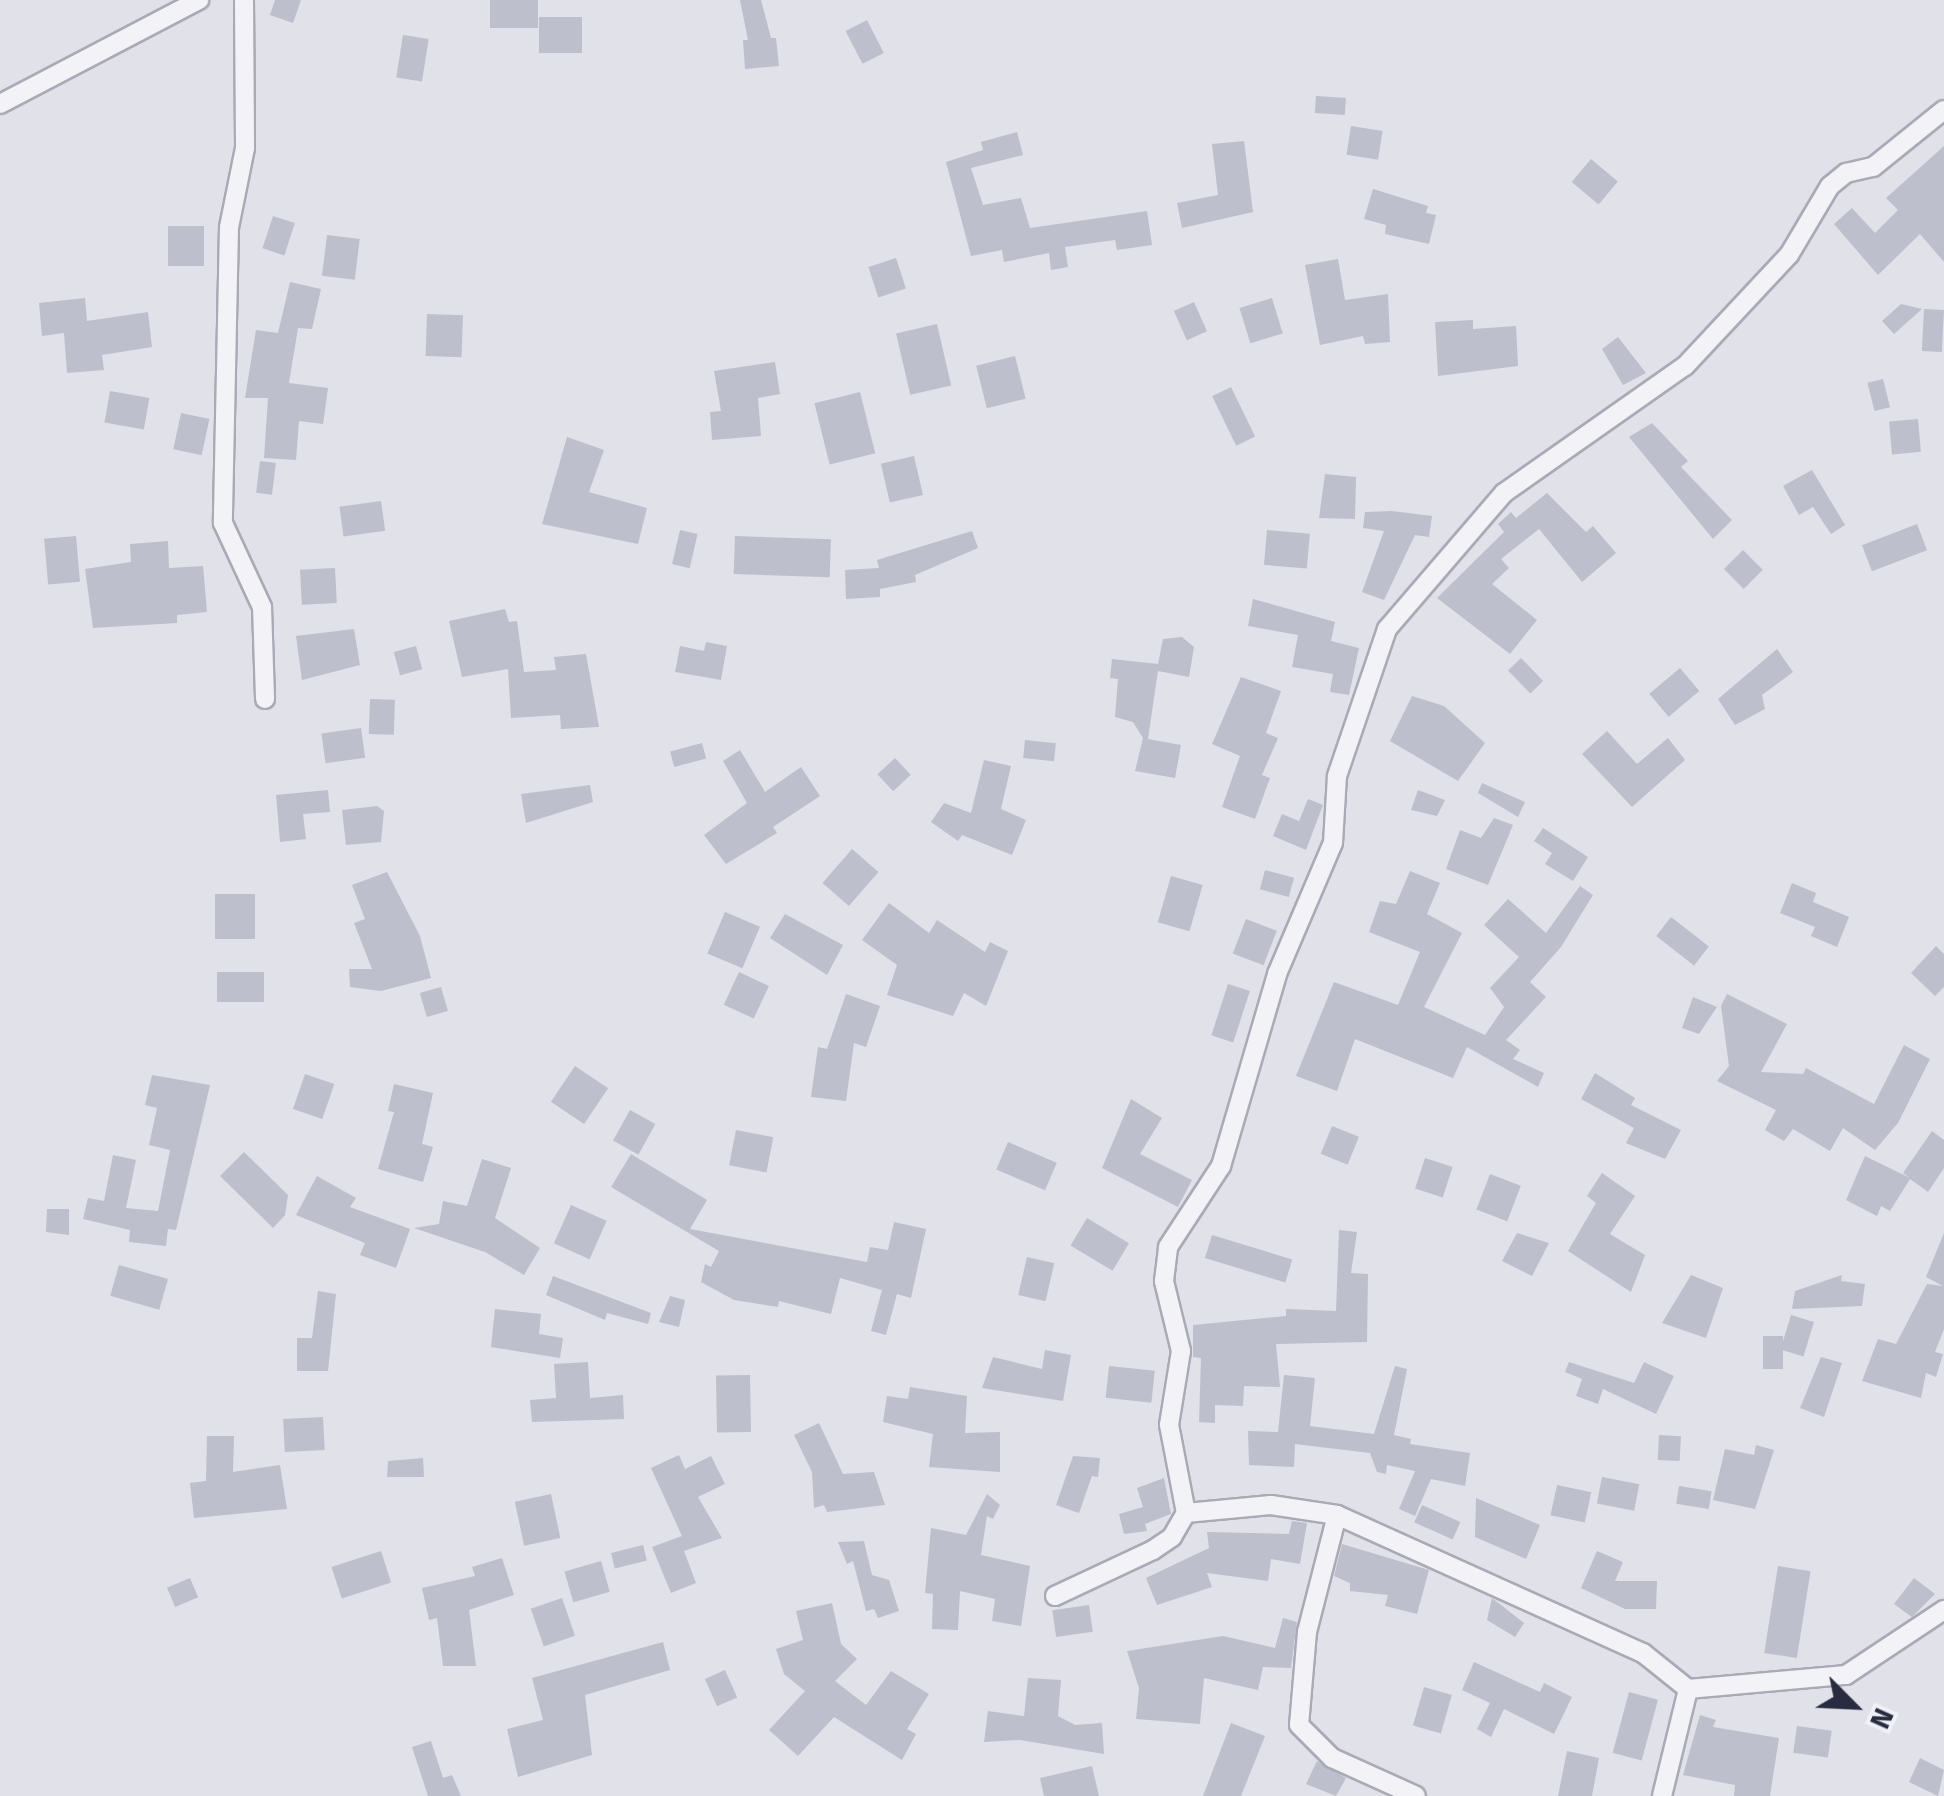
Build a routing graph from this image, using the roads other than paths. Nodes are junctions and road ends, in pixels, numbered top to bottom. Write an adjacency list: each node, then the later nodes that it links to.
1 (199, 0): 3 (street)
2 (244, 0): 5 (street)
3 (0, 104)
4 (1944, 110): 6 (street)
5 (266, 700)
6 (1186, 1513): 7 (street); 8 (street)
7 (1337, 1515): 10 (street); 11 (street)
8 (1055, 1596)
9 (1944, 1610): 10 (street)
10 (1688, 1689): 12 (street)
11 (1416, 1796)
12 (1662, 1796)

